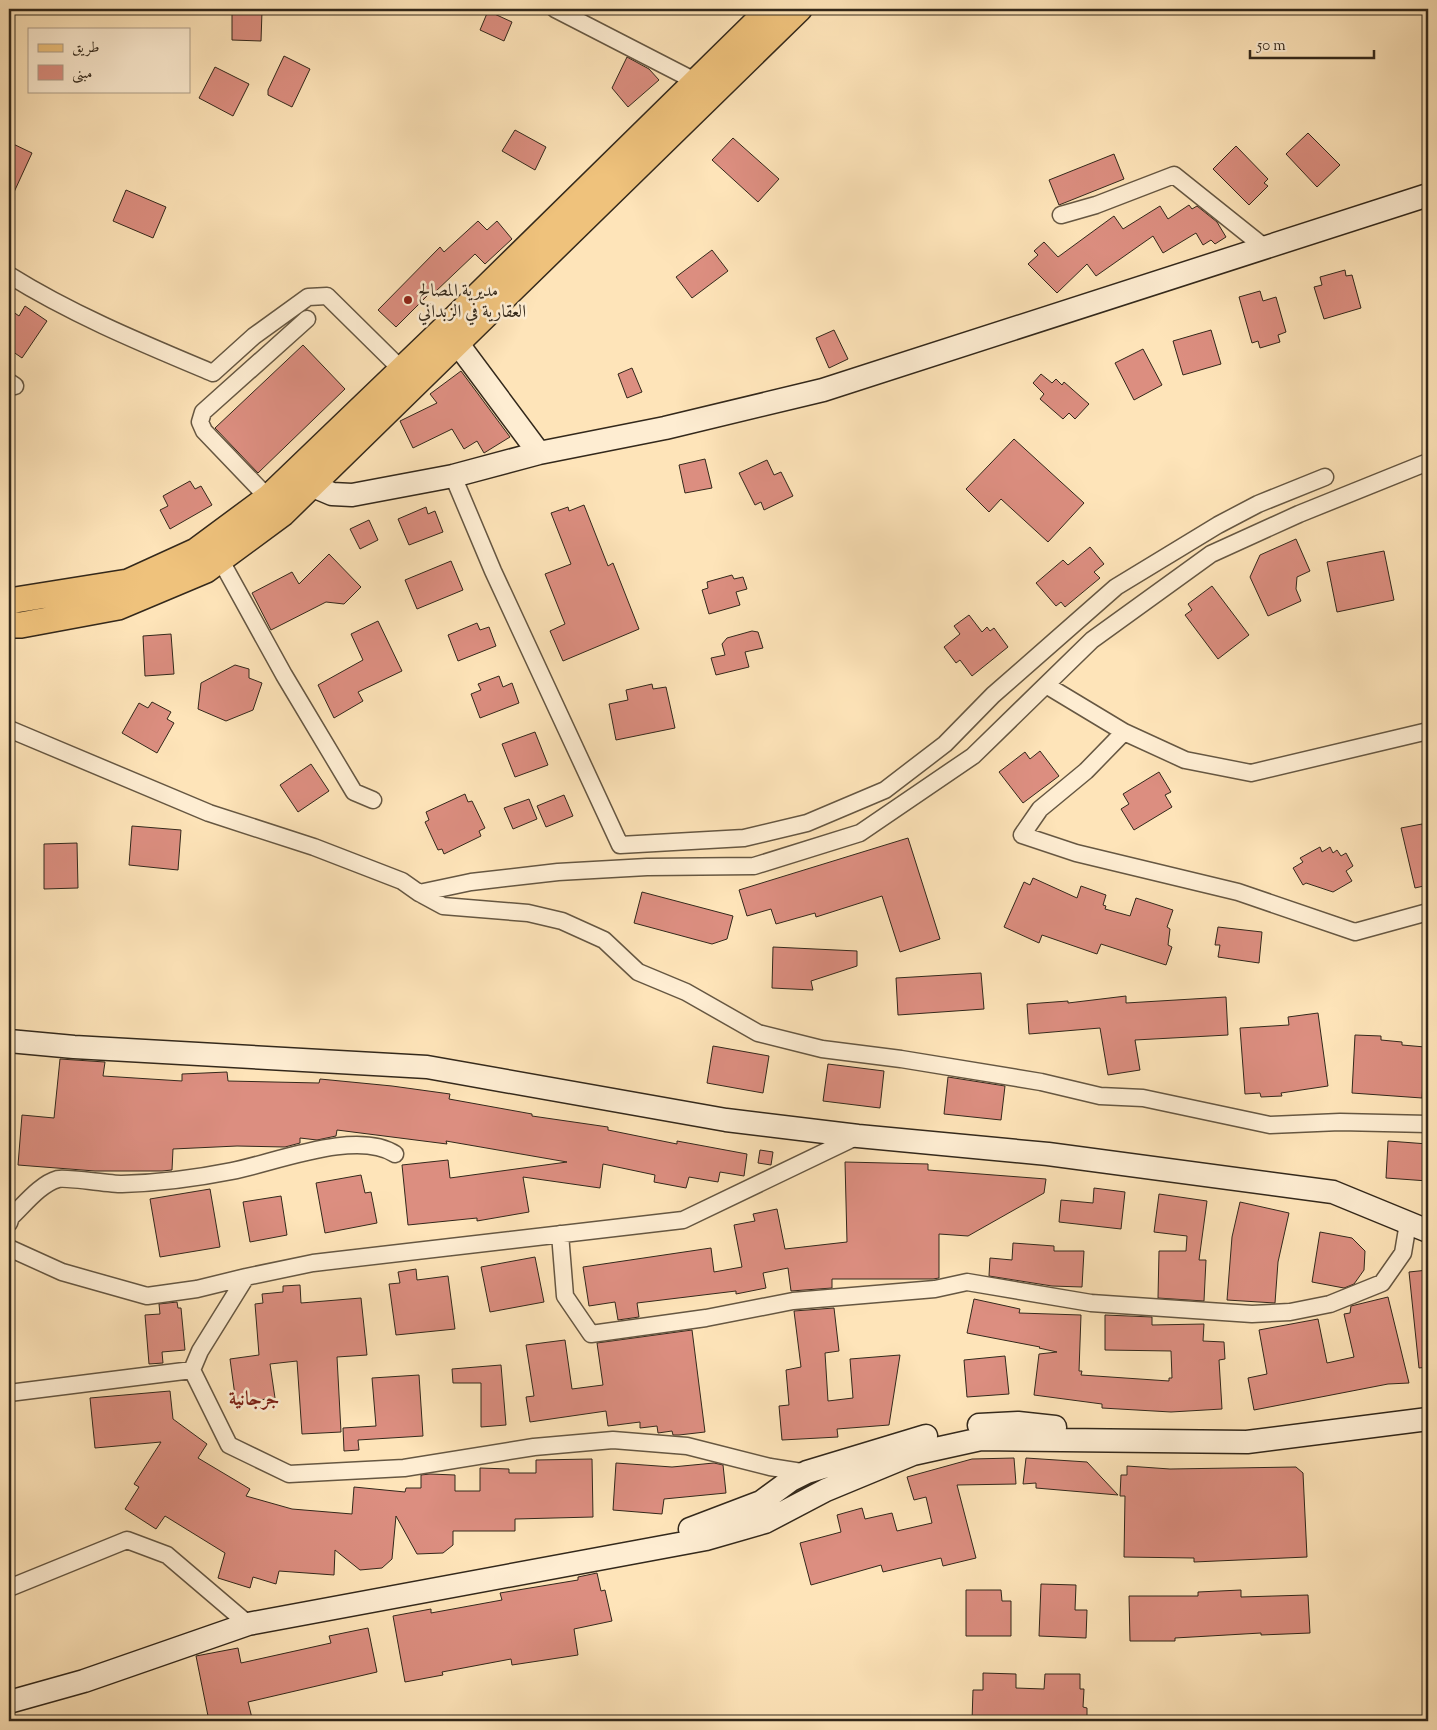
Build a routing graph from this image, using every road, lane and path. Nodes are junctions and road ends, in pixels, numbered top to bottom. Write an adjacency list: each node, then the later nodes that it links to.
1 (555, 9): 4 (street)
2 (770, 9): 4 (main road)
3 (799, 9): 10 (main road)
4 (695, 82): 10 (main road)
5 (1428, 195): 7 (main road)
6 (1061, 216): 7 (street)
7 (1264, 247): 12 (main road)
8 (9, 275): 11 (street)
9 (307, 319): 17 (street)
10 (452, 335): 11 (main road); 12 (main road); 16 (main road)
11 (402, 369): 17 (main road)
12 (539, 453): 14 (main road)
13 (1428, 462): 21 (street)
14 (453, 476): 15 (street); 16 (main road)
15 (1325, 477)
16 (313, 486): 17 (main road)
17 (275, 505): 18 (main road); 19 (main road)
18 (220, 559): 20 (main road); 25 (street)
19 (9, 601)
20 (9, 625)
21 (1046, 685): 24 (street); 26 (street)
22 (9, 729): 26 (street)
23 (1428, 731): 24 (street)
24 (1124, 732): 27 (street)
25 (373, 800)
26 (419, 893): 29 (street)
27 (1428, 912)
28 (9, 1041): 30 (main road)
29 (1428, 1124)
30 (858, 1136): 33 (main road); 34 (street)
31 (395, 1154): 32 (street)
32 (9, 1223)
33 (1418, 1227): 34 (street)
34 (560, 1234): 36 (street)
35 (9, 1248): 36 (street)
36 (246, 1277): 37 (street)
37 (192, 1370): 38 (street); 41 (street)
38 (9, 1393)
39 (1428, 1419): 40 (main road)
40 (1160, 1440): 42 (main road); 44 (main road)
41 (770, 1467): 42 (street); 43 (street)
42 (807, 1472): 43 (main road); 44 (street)
43 (780, 1488): 45 (street); 46 (main road)
44 (826, 1490): 45 (main road)
45 (795, 1507): 46 (main road)
46 (605, 1558): 48 (main road)
47 (9, 1588): 48 (street)
48 (248, 1624): 50 (main road)
49 (9, 1690): 50 (street)
50 (48, 1691): 51 (main road)
51 (9, 1702)

